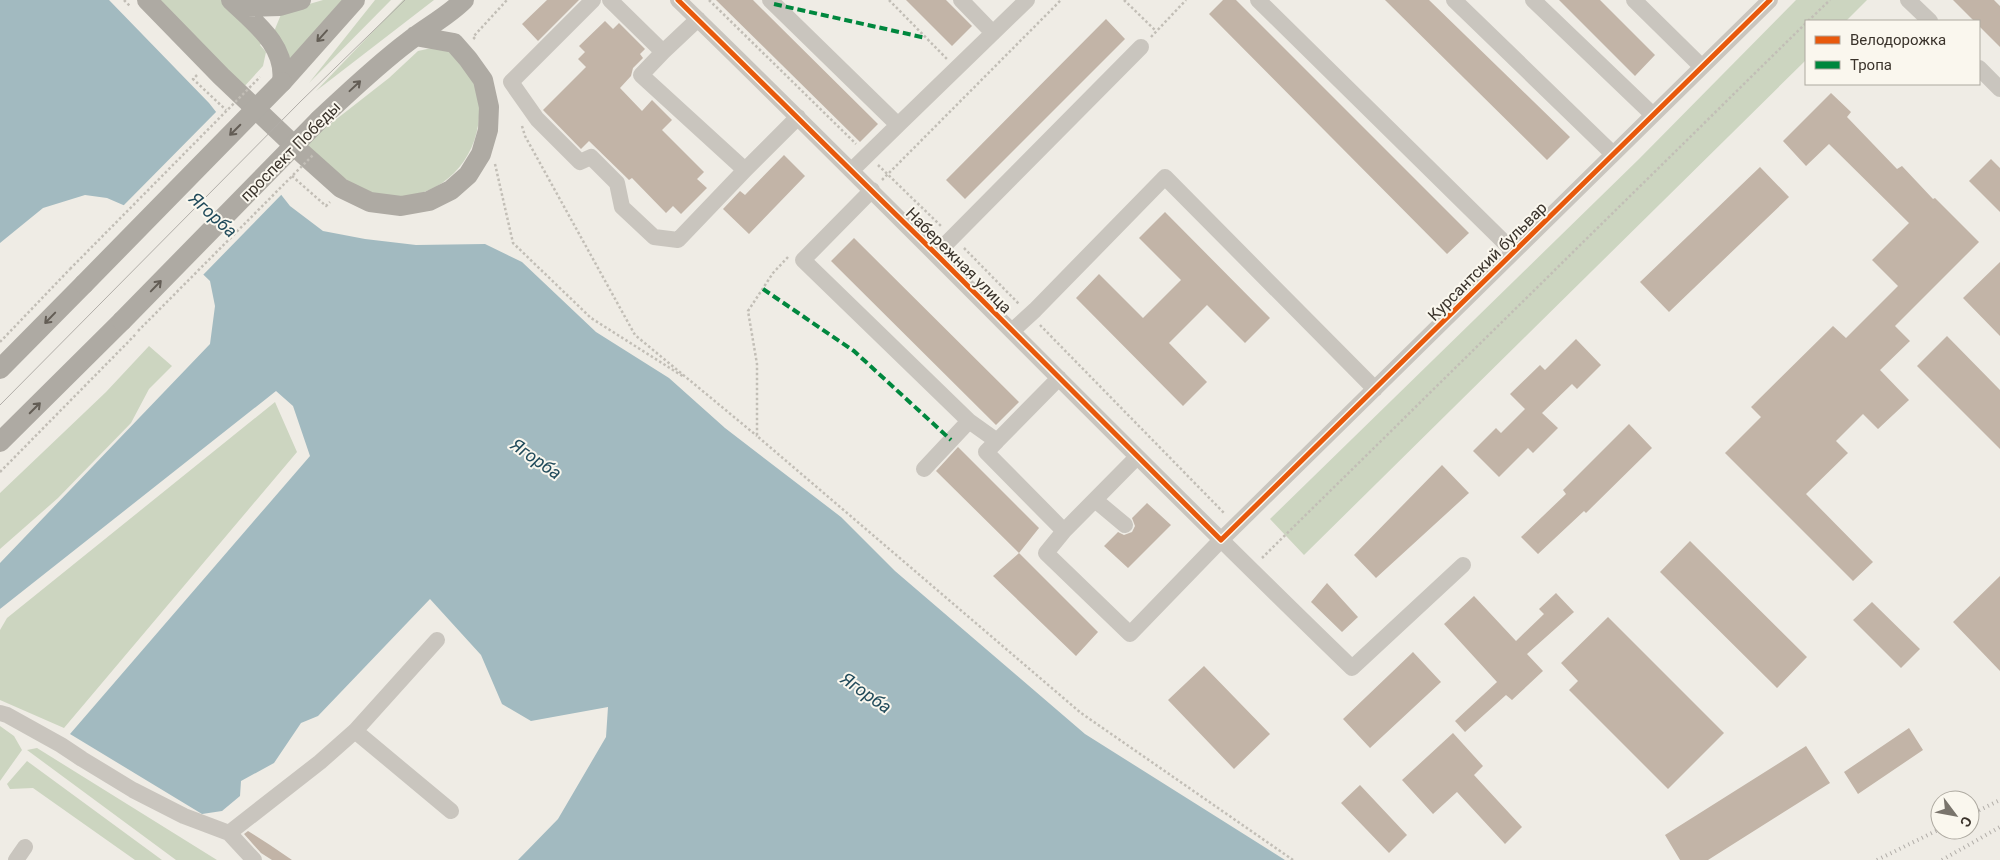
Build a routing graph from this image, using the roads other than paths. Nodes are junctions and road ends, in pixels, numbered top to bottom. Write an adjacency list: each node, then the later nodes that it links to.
1 (301, 0): 16 (main road)
2 (355, 0): 27 (main road, one-way to 27)
3 (593, 0): 33 (street)
4 (610, 0): 24 (street)
5 (678, 0): 18 (street, Набережная улица)
6 (770, 0): 31 (street)
7 (961, 0): 20 (street)
8 (1028, 0): 20 (street)
9 (1258, 0): 36 (street)
10 (1454, 0): 32 (street)
11 (1533, 0): 29 (street)
12 (1634, 0): 25 (street)
13 (1770, 0): 25 (street, Курсантский бульвар)
14 (1908, 0): 19 (street)
15 (139, 3): 22 (main road)
16 (235, 4): 27 (main road)
17 (460, 4): 21 (main road, проспект Победы); 22 (main road)
18 (698, 19): 24 (street); 30 (street, Набережная улица)
19 (1929, 20)
20 (993, 33): 31 (street)
21 (415, 36): 22 (main road); 44 (main road, проспект Победы, one-way to 21, bridge)
22 (454, 43)
23 (1141, 47): 37 (street)
24 (663, 52): 33 (street)
25 (1702, 67): 29 (street, Курсантский бульвар)
26 (1980, 69): 28 (street)
27 (282, 82): 39 (main road, one-way to 39, bridge)
28 (2000, 89)
29 (1653, 115): 32 (street, Курсантский бульвар)
30 (798, 117): 33 (street); 34 (street, Набережная улица)
31 (898, 125): 34 (street)
32 (1613, 154): 36 (street, Курсантский бульвар)
33 (745, 170)
34 (852, 170): 35 (street, Набережная улица)
35 (872, 190): 37 (street, Набережная улица); 42 (street)
36 (1514, 252): 41 (street, Курсантский бульвар)
37 (936, 254): 38 (street, Набережная улица)
38 (1012, 331): 40 (street, Набережная улица); 41 (street)
39 (0, 369)
40 (1059, 378): 43 (street); 45 (street, Набережная улица)
41 (1375, 389): 50 (street, Курсантский бульвар)
42 (969, 421): 43 (street); 46 (street)
43 (997, 441): 49 (street)
44 (0, 442)
45 (1138, 457): 47 (street); 50 (street, Набережная улица)
46 (924, 469)
47 (1095, 500): 48 (street); 49 (street)
48 (1125, 526)
49 (1064, 532): 50 (street, Курсантский бульвар)
50 (1221, 540): 51 (street, Набережная улица)
51 (1463, 565)
52 (437, 640): 54 (street)
53 (0, 713): 56 (street)
54 (355, 731): 55 (street); 56 (street)
55 (452, 811)
56 (229, 833): 57 (street)
57 (254, 860)

